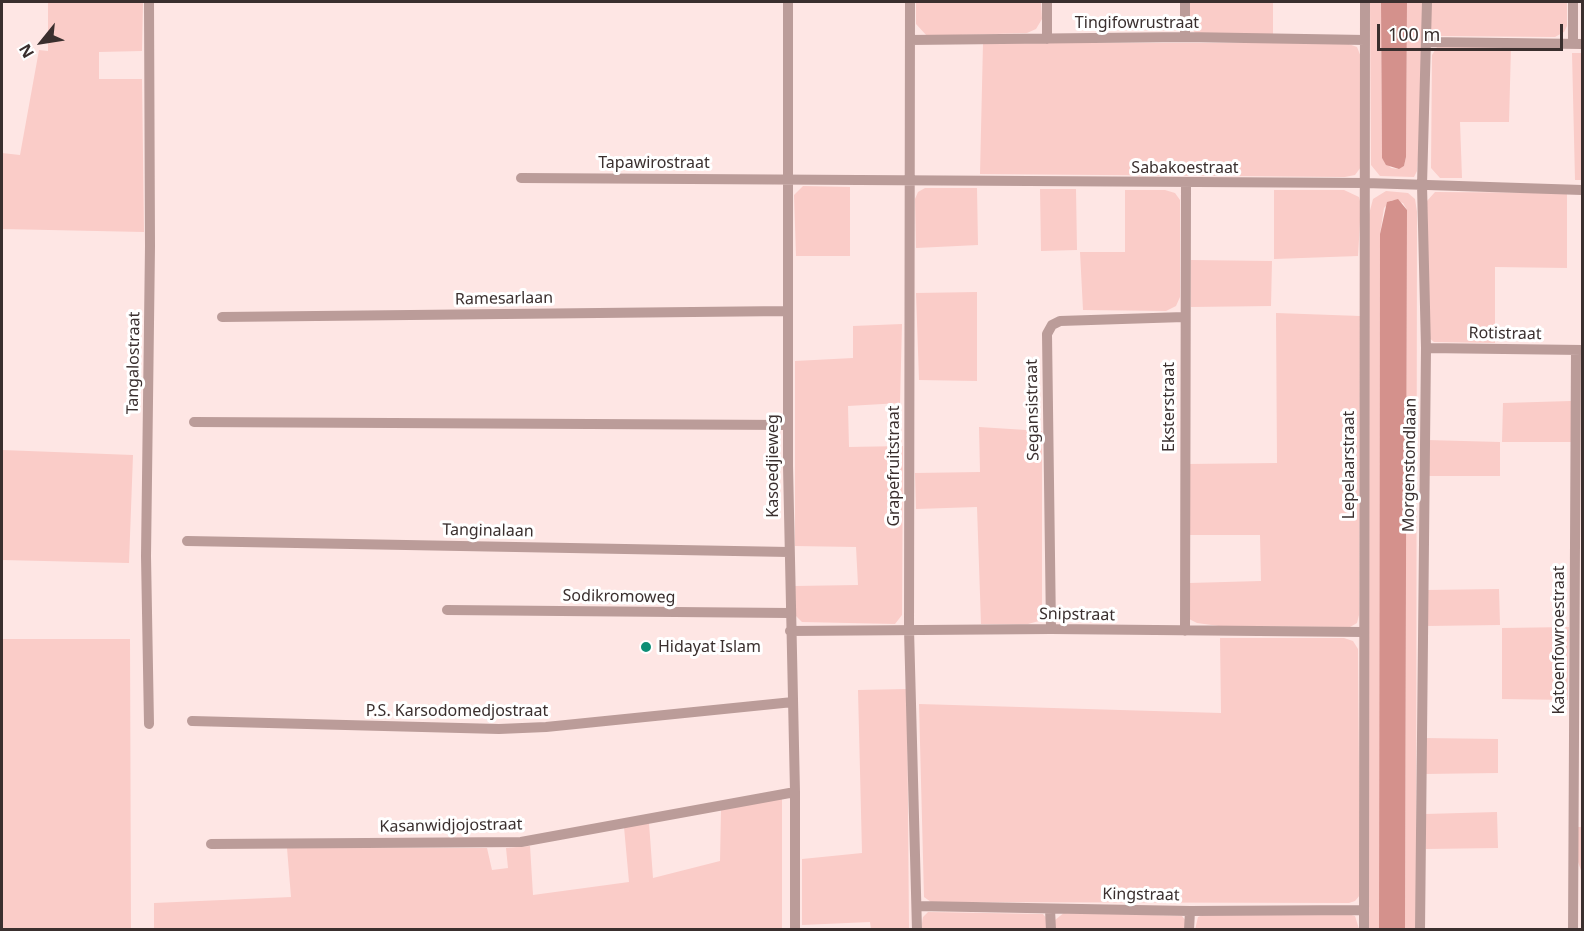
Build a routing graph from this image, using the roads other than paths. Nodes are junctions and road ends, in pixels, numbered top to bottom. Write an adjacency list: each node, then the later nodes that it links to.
1 (148, 2): 40 (street, Tangalostraat)
2 (788, 2): 16 (street, Kasoedjieweg)
3 (910, 2): 11 (street, Grapefruitstraat)
4 (1047, 2): 10 (street)
5 (1185, 2): 9 (street)
6 (1365, 2): 12 (street, Lepelaarstraat)
7 (1428, 2): 13 (street, Morgenstondlaan)
8 (1573, 2): 14 (street)
9 (1185, 37): 10 (street, Tingifowrustraat); 12 (street, Tingifowrustraat)
10 (1047, 39): 11 (street, Tingifowrustraat)
11 (910, 40): 17 (street, Grapefruitstraat)
12 (1365, 40): 19 (street, Lepelaarstraat)
13 (1428, 42): 14 (street); 20 (street, Morgenstondlaan)
14 (1578, 44)
15 (520, 178): 16 (street, Tapawirostraat)
16 (787, 178): 17 (street, Sabakoestraat); 22 (street, Kasoedjieweg)
17 (908, 179): 18 (street, Sabakoestraat); 33 (street, Grapefruitstraat)
18 (1186, 183): 19 (street, Sabakoestraat); 24 (street, Eksterstraat)
19 (1366, 183): 20 (street, Sabakoestraat); 37 (street, Lepelaarstraat)
20 (1422, 185): 21 (street, Sabakoestraat); 25 (street, Morgenstondlaan)
21 (1582, 190)
22 (787, 311): 23 (street, Ramesarlaan); 28 (street, Kasoedjieweg)
23 (222, 317)
24 (1184, 317): 34 (street, Segansistraat); 36 (street, Eksterstraat)
25 (1426, 348): 26 (street, Rotistraat); 53 (street, Morgenstondlaan)
26 (1579, 350): 43 (street, Katoenfowroestraat)
27 (194, 422): 28 (street)
28 (788, 425): 30 (street, Kasoedjieweg)
29 (187, 541): 30 (street, Tanginalaan)
30 (789, 552): 32 (street, Kasoedjieweg)
31 (447, 610): 32 (street, Sodikromoweg)
32 (789, 614): 35 (street, Kasoedjieweg)
33 (909, 629): 34 (street, Snipstraat); 35 (street, Snipstraat); 44 (street, Grapefruitstraat)
34 (1051, 629): 36 (street, Snipstraat)
35 (790, 631): 38 (street, Kasoedjieweg)
36 (1185, 631): 37 (street, Snipstraat)
37 (1363, 632): 46 (street, Lepelaarstraat)
38 (793, 702): 39 (street, P.S. Karsodomedjostraat); 41 (street, Kasoedjieweg)
39 (192, 721)
40 (149, 724)
41 (795, 792): 42 (street, Kasanwidjojostraat); 48 (street, Kasoedjieweg)
42 (212, 844)
43 (1578, 881): 54 (street, Katoenfowroestraat)
44 (918, 906): 45 (street, Kingstraat); 49 (street, Grapefruitstraat)
45 (1050, 909): 47 (street, Kingstraat); 50 (street)
46 (1364, 910): 47 (street, Kingstraat); 52 (street, Lepelaarstraat)
47 (1190, 911): 51 (street)
48 (795, 930)
49 (917, 930)
50 (1051, 930)
51 (1190, 930)
52 (1364, 930)
53 (1420, 930)
54 (1573, 930)

